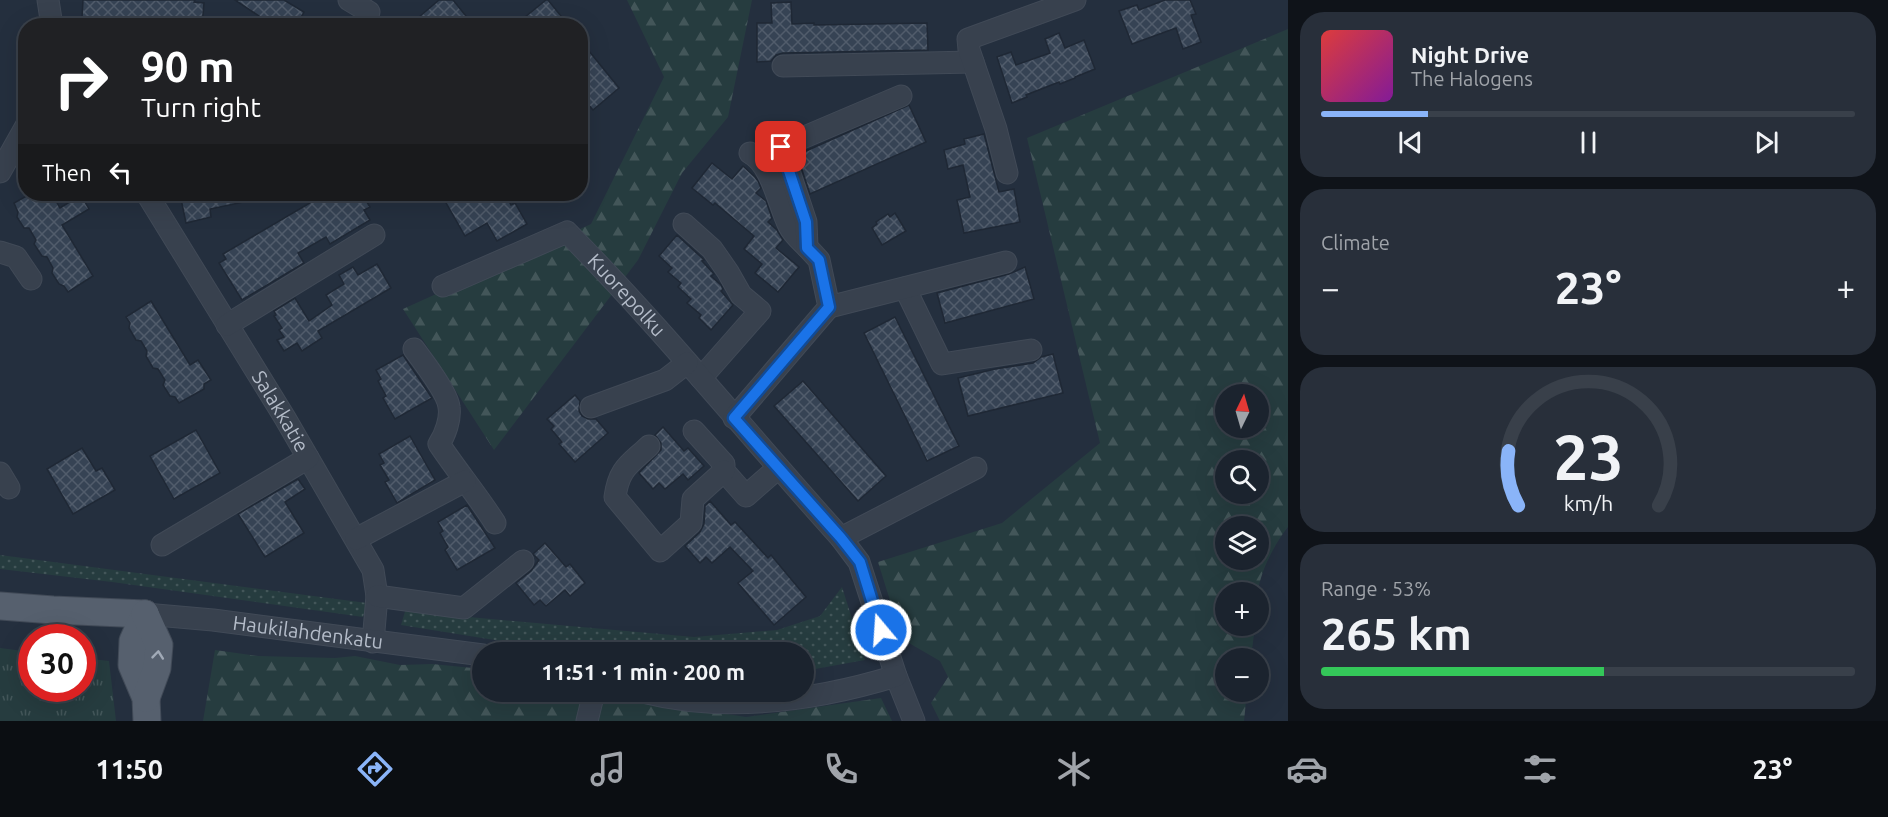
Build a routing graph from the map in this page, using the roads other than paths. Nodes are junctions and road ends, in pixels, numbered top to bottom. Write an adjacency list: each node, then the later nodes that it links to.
1 (51, 0): 5 (street)
2 (349, 0): 4 (street)
3 (1075, 0): 6 (street)
4 (369, 12)
5 (52, 18)
6 (974, 62): 7 (street); 12 (street)
7 (783, 66)
8 (901, 96): 16 (street)
9 (18, 140): 11 (street)
10 (750, 153): 16 (street)
11 (0, 172)
12 (1007, 172)
13 (151, 201): 23 (street, Salakkatie)
14 (684, 224): 26 (street)
15 (374, 235): 23 (street)
16 (807, 248): 22 (street)
17 (0, 252): 19 (street)
18 (1006, 262): 21 (street)
19 (31, 279)
20 (443, 286): 26 (street, Kuorepolku)
21 (905, 288): 22 (street); 25 (street)
22 (829, 307): 28 (street)
23 (227, 325): 31 (street, Salakkatie)
24 (414, 349): 35 (street)
25 (1031, 350)
26 (691, 367): 27 (street); 28 (street, Kuorepolku)
27 (591, 407)
28 (734, 418): 32 (street, Kuorepolku)
29 (694, 431): 34 (street)
30 (650, 446): 34 (street)
31 (308, 458): 38 (street, Salakkatie); 39 (street)
32 (778, 468): 34 (street); 37 (street, Kuorepolku)
33 (976, 468): 37 (street)
34 (724, 471)
35 (465, 481): 36 (street); 38 (street)
36 (495, 523)
37 (841, 538): 47 (street, Kuorepolku)
38 (356, 539): 42 (street, Salakkatie)
39 (162, 545)
40 (523, 561): 42 (street)
41 (0, 592): 44 (main road, Haukilahdenkatu)
42 (377, 596): 45 (street, Salakkatie)
43 (0, 606): 44 (main road, Haukilahdenkatu)
44 (138, 613): 45 (street, Haukilahdenkatu); 52 (main road)
45 (373, 642): 46 (street, Haukilahdenkatu)
46 (472, 654)
47 (896, 676): 48 (street); 54 (street, Kuorepolku)
48 (814, 695)
49 (592, 702): 53 (street)
50 (702, 702): 51 (street)
51 (763, 702)
52 (146, 710)
53 (587, 721)
54 (914, 721)

